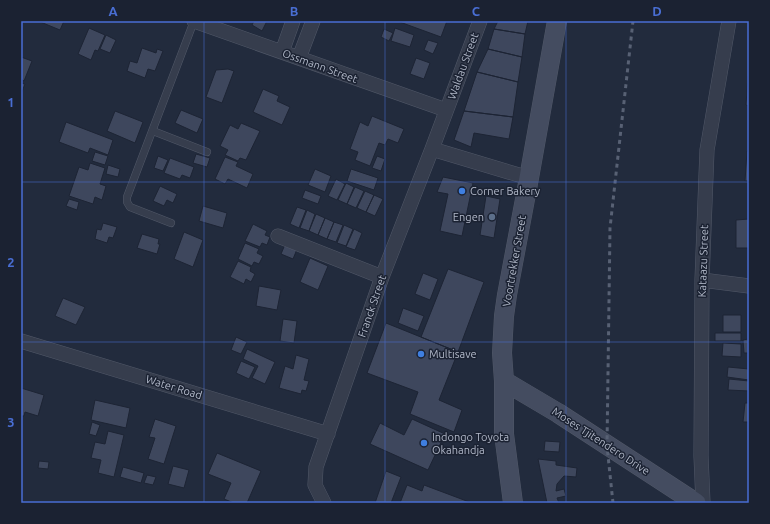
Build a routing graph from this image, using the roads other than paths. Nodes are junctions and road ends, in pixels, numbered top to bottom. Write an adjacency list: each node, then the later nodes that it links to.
1 (194, 21): 7 (street, Ossmann Street); 10 (lane)
2 (293, 21): 7 (street)
3 (314, 21): 8 (street)
4 (480, 21): 9 (street, Waldau Street)
5 (557, 21): 13 (main road, Voortrekker Street)
6 (729, 21): 17 (street, Kataazu Street)
7 (282, 52): 8 (street, Ossmann Street)
8 (299, 58): 9 (street, Ossmann Street)
9 (446, 110): 11 (street, Franck Street)
10 (153, 131): 12 (lane); 14 (lane)
11 (432, 149): 13 (street); 16 (street, Franck Street)
12 (207, 152)
13 (529, 178): 20 (main road, Voortrekker Street)
14 (171, 223)
15 (278, 236): 16 (street)
16 (382, 277): 21 (street, Franck Street)
17 (702, 280): 18 (street); 25 (street, Kataazu Street)
18 (749, 286)
19 (21, 341): 21 (street, Water Road)
20 (504, 381): 23 (main road, Voortrekker Street); 24 (main road, Moses Tjitendero Drive)
21 (328, 434): 22 (street, Franck Street)
22 (324, 503)
23 (513, 503)
24 (696, 503)
25 (703, 503)

